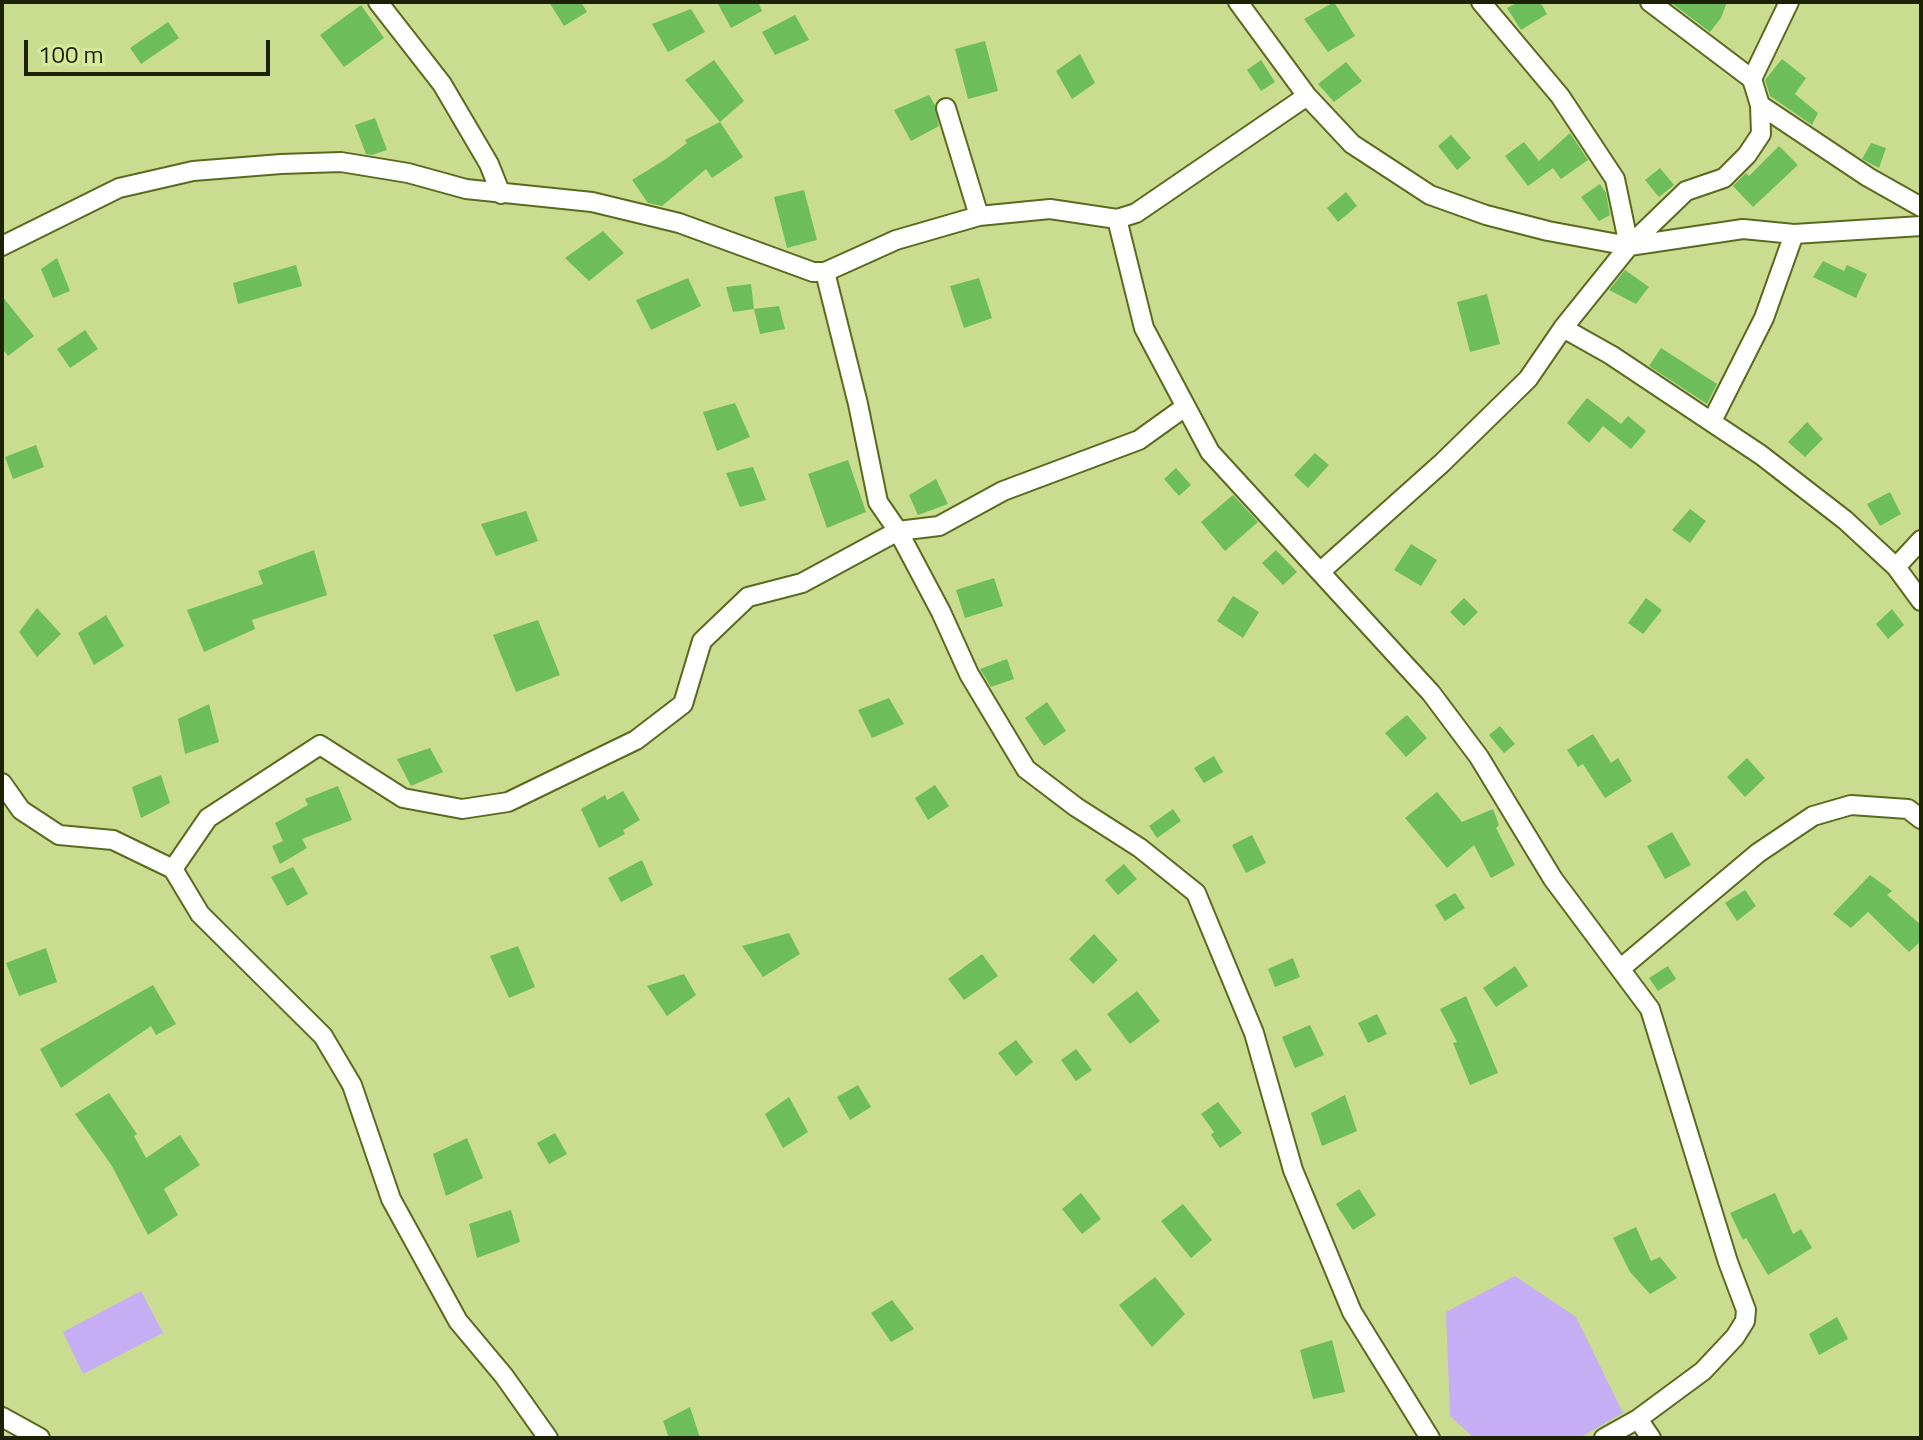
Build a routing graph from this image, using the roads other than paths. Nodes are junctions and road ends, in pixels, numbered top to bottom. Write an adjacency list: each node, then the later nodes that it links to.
1 (378, 2): 10 (street)
2 (1238, 2): 7 (street)
3 (1481, 2): 17 (street)
4 (1650, 2): 6 (street)
5 (1789, 2): 6 (street)
6 (1752, 79): 8 (street)
7 (1307, 96): 13 (street); 17 (street)
8 (1760, 105): 11 (street); 17 (street)
9 (946, 108): 12 (street)
10 (501, 194): 16 (street); 18 (street)
11 (1921, 207)
12 (979, 216): 13 (street); 18 (street)
13 (1117, 219): 20 (street)
14 (1921, 226): 15 (street)
15 (1794, 234): 17 (street); 21 (street)
16 (2, 246)
17 (1629, 246): 19 (street)
18 (825, 272): 22 (street)
19 (1563, 328): 21 (street); 25 (street)
20 (1185, 407): 22 (street); 25 (street)
21 (1712, 421): 24 (street)
22 (898, 531): 29 (street); 35 (street)
23 (1921, 540): 24 (street)
24 (1896, 567): 26 (street)
25 (1320, 572): 30 (street)
26 (1921, 601)
27 (2, 783): 29 (street)
28 (1921, 819): 30 (street)
29 (173, 869): 33 (street)
30 (1620, 969): 32 (street)
31 (2, 1417): 34 (street)
32 (1638, 1419): 36 (street); 37 (street)
33 (546, 1437)
34 (40, 1438)
35 (1430, 1438)
36 (1604, 1438)
37 (1651, 1438)

